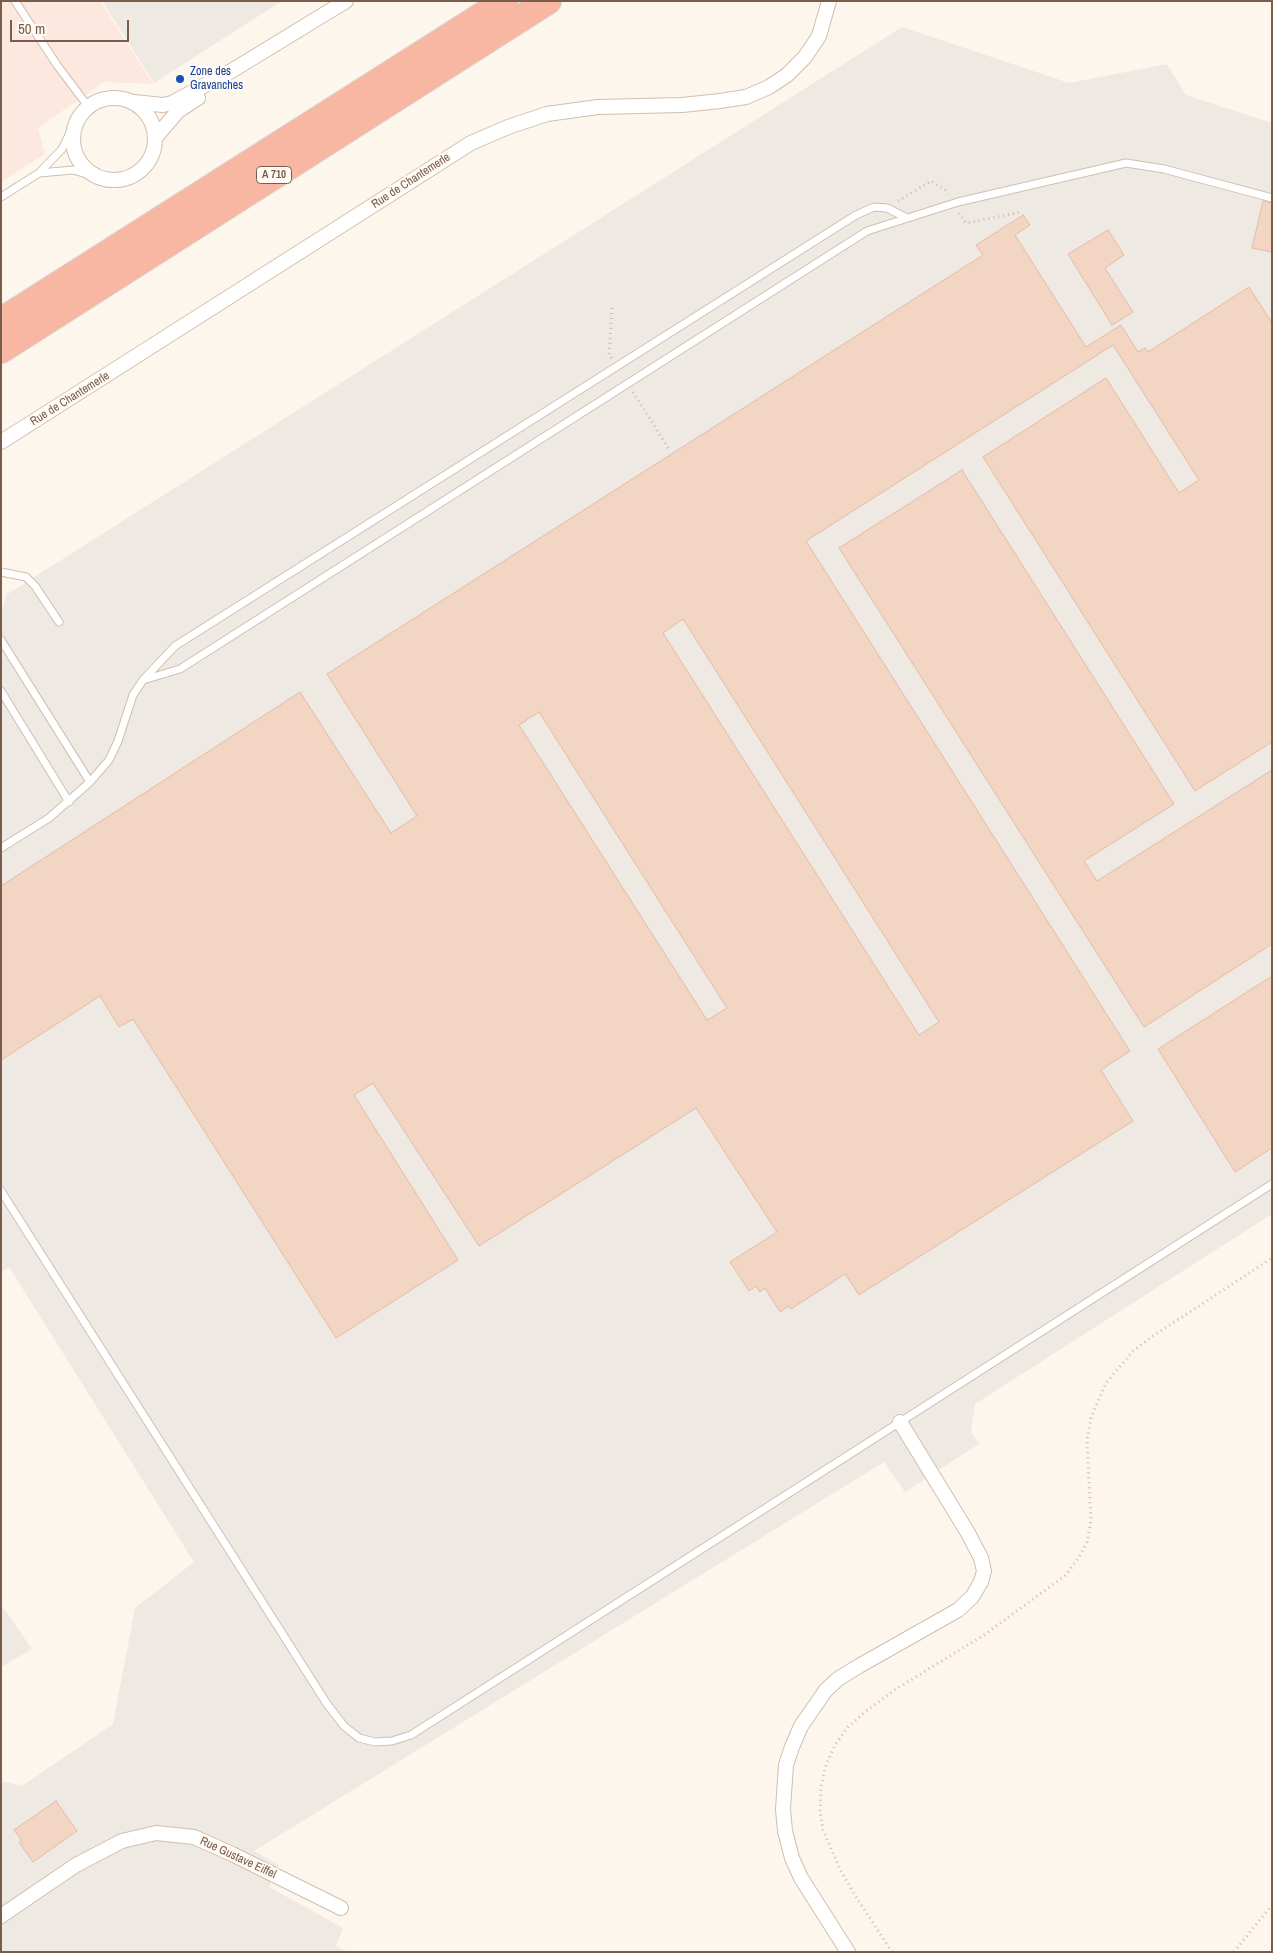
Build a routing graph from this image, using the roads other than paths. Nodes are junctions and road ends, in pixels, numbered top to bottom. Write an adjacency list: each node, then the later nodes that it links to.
1 (15, 1): 8 (lane)
2 (346, 1): 6 (street)
3 (505, 1): 16 (highway, A 710)
4 (548, 1): 17 (highway, A 710)
5 (829, 1): 18 (street, Rue de Chantemerle)
6 (233, 70): 7 (street); 10 (street)
7 (134, 102): 8 (street); 10 (street)
8 (87, 106): 9 (street)
9 (74, 124): 11 (lane); 12 (street)
10 (155, 138): 12 (street)
11 (39, 173): 12 (lane); 13 (lane)
12 (97, 177)
13 (1, 197)
14 (1272, 198): 15 (lane)
15 (907, 218): 22 (lane); 22 (lane)
16 (1, 321)
17 (1, 350)
18 (1, 442)
19 (1, 572): 20 (lane)
20 (59, 622)
21 (1, 640): 24 (lane)
22 (143, 680): 24 (lane)
23 (1, 691): 25 (lane)
24 (90, 782): 25 (lane)
25 (69, 802): 26 (lane)
26 (1, 848)
27 (1272, 1184): 29 (lane)
28 (1, 1190): 29 (lane)
29 (900, 1422): 32 (street)
30 (341, 1908): 31 (street, Rue Gustave Eiffel)
31 (1, 1916)
32 (848, 1952)

